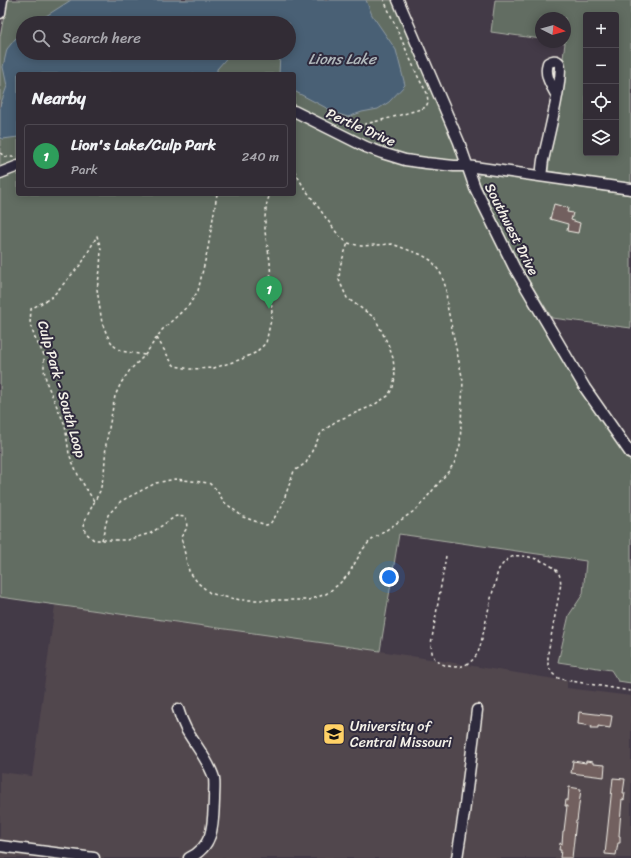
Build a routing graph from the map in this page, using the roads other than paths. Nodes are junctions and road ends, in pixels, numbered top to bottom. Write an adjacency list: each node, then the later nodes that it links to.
1 (2, 0): 3 (street)
2 (398, 0): 6 (street, Southwest Drive)
3 (0, 13)
4 (557, 96): 9 (street)
5 (296, 112): 6 (street, Pertle Drive)
6 (467, 166): 9 (street, Pertle Drive); 11 (street, Southwest Drive)
7 (16, 167): 8 (street)
8 (0, 172)
9 (541, 176): 10 (street, Pertle Drive)
10 (631, 189)
11 (631, 454)
12 (178, 709): 16 (street)
13 (477, 710): 17 (street)
14 (0, 846): 15 (street)
15 (94, 858)
16 (189, 858)
17 (457, 858)

